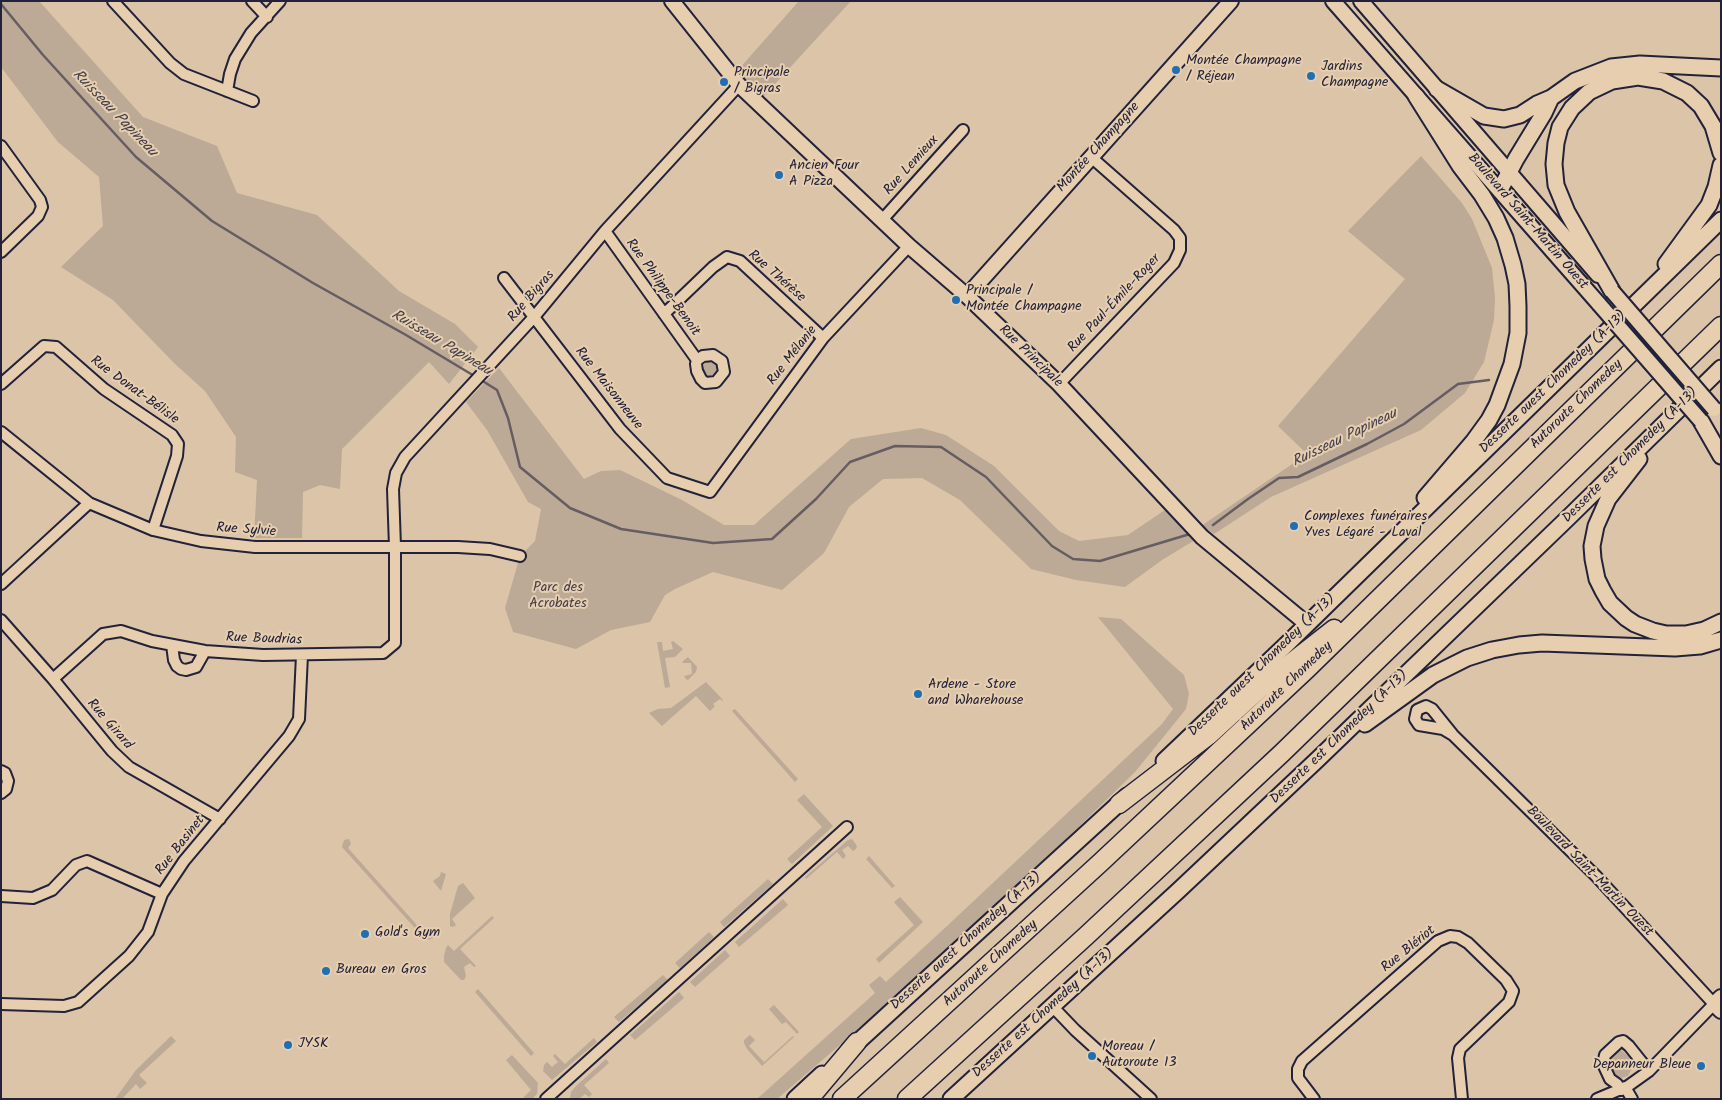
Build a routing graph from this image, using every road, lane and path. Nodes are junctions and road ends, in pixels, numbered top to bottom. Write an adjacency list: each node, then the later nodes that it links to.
1 (113, 1): 12 (street)
2 (252, 1): 8 (street)
3 (280, 1): 8 (street)
4 (672, 1): 10 (street, Rue Principale)
5 (1231, 1): 19 (street, Montée Champagne)
6 (1333, 1): 13 (street, Boulevard Saint-Martin Ouest)
7 (1361, 1): 11 (street, Boulevard Saint-Martin Ouest)
8 (266, 17): 12 (street)
9 (1721, 68): 14 (main road)
10 (739, 85): 23 (street, Rue Principale); 25 (street, Rue Bigras)
11 (1437, 89): 14 (main road); 21 (street, Boulevard Saint-Martin Ouest)
12 (227, 91): 15 (street)
13 (1416, 96): 22 (street, Boulevard Saint-Martin Ouest); 51 (main road)
14 (1550, 98): 21 (main road)
15 (253, 101)
16 (963, 130): 23 (street, Rue Lemieux)
17 (1, 146): 27 (street)
18 (1721, 153): 30 (main road)
19 (1091, 157): 31 (street, Montée Champagne); 40 (street, Rue Paul-Émile-Roger)
20 (1721, 166): 32 (main road)
21 (1509, 173): 22 (main road); 30 (street, Boulevard Saint-Martin Ouest)
22 (1500, 190): 43 (street, Boulevard Saint-Martin Ouest, bridge)
23 (882, 220): 26 (street, Rue Principale)
24 (1721, 220): 32 (main road, Desserte ouest Chomedey (A-13))
25 (605, 231): 33 (street, Rue Philippe-Benoit); 34 (street, Rue Bigras)
26 (909, 246): 31 (street, Rue Principale); 36 (street, Rue Mélanie)
27 (1, 252)
28 (1721, 264): 53 (highway, Autoroute Chomedey)
29 (504, 278): 34 (street, Rue Maisonneuve)
30 (1612, 291): 42 (street, Boulevard Saint-Martin Ouest, bridge)
31 (967, 296): 40 (street, Rue Principale)
32 (1636, 303): 51 (main road, Desserte ouest Chomedey (A-13))
33 (664, 314): 36 (street, Rue Thérèse); 37 (street, Rue Philippe-Benoit)
34 (534, 317): 47 (street, Rue Maisonneuve); 50 (street, Rue Bigras)
35 (1721, 326): 82 (highway)
36 (823, 338): 47 (street, Rue Mélanie)
37 (697, 360)
38 (1721, 368): 41 (main road, Desserte est Chomedey (A-13))
39 (1, 384): 49 (street, Rue Donat-Bélisle)
40 (1059, 384): 57 (street, Rue Principale)
41 (1677, 411): 56 (main road); 64 (main road, Desserte est Chomedey (A-13))
42 (1717, 413)
43 (1701, 421): 45 (street, Boulevard Saint-Martin Ouest); 46 (main road)
44 (1, 432): 48 (street, Rue Sylvie)
45 (1721, 444)
46 (1721, 456)
47 (710, 492)
48 (89, 503): 49 (street, Rue Sylvie); 54 (street)
49 (153, 530): 50 (street, Rue Sylvie)
50 (396, 547): 52 (street, Rue Sylvie); 61 (street, Rue Boudrias)
51 (1382, 551): 57 (main road, Desserte ouest Chomedey (A-13))
52 (520, 556)
53 (1406, 573): 67 (highway); 81 (highway, Autoroute Chomedey)
54 (1, 584)
55 (1, 620): 62 (street, Rue Girard)
56 (1721, 622)
57 (1308, 624): 67 (main road, Desserte ouest Chomedey (A-13))
58 (1721, 640): 64 (main road)
59 (172, 645): 60 (street, Rue Boudrias); 60 (street); 62 (street, Rue Boudrias)
60 (205, 651): 61 (street, Rue Boudrias)
61 (302, 655): 68 (street, Rue Basinet)
62 (53, 679): 68 (street, Rue Girard)
63 (1453, 735): 73 (street, Boulevard Saint-Martin Ouest)
64 (1318, 760): 74 (main road, Desserte est Chomedey (A-13))
65 (1, 771): 66 (street)
66 (1, 793)
67 (1119, 804): 75 (main road, Desserte ouest Chomedey (A-13))
68 (220, 819): 70 (street, Rue Basinet)
69 (847, 827): 78 (street)
70 (162, 894): 71 (street); 72 (street, Rue Basinet)
71 (1, 896)
72 (1, 1004)
73 (1719, 1004): 76 (street)
74 (1053, 1007): 83 (main road, Desserte est Chomedey (A-13)); 84 (street)
75 (857, 1042): 79 (main road, Desserte ouest Chomedey (A-13)); 80 (highway)
76 (1650, 1071): 77 (street); 77 (street)
77 (1623, 1088): 87 (street); 88 (street)
78 (546, 1099)
79 (795, 1099)
80 (809, 1099)
81 (842, 1099)
82 (907, 1099)
83 (950, 1099)
84 (1151, 1099)
85 (1314, 1099): 86 (street, Rue Blériot)
86 (1462, 1099)
87 (1597, 1099)
88 (1632, 1099)

